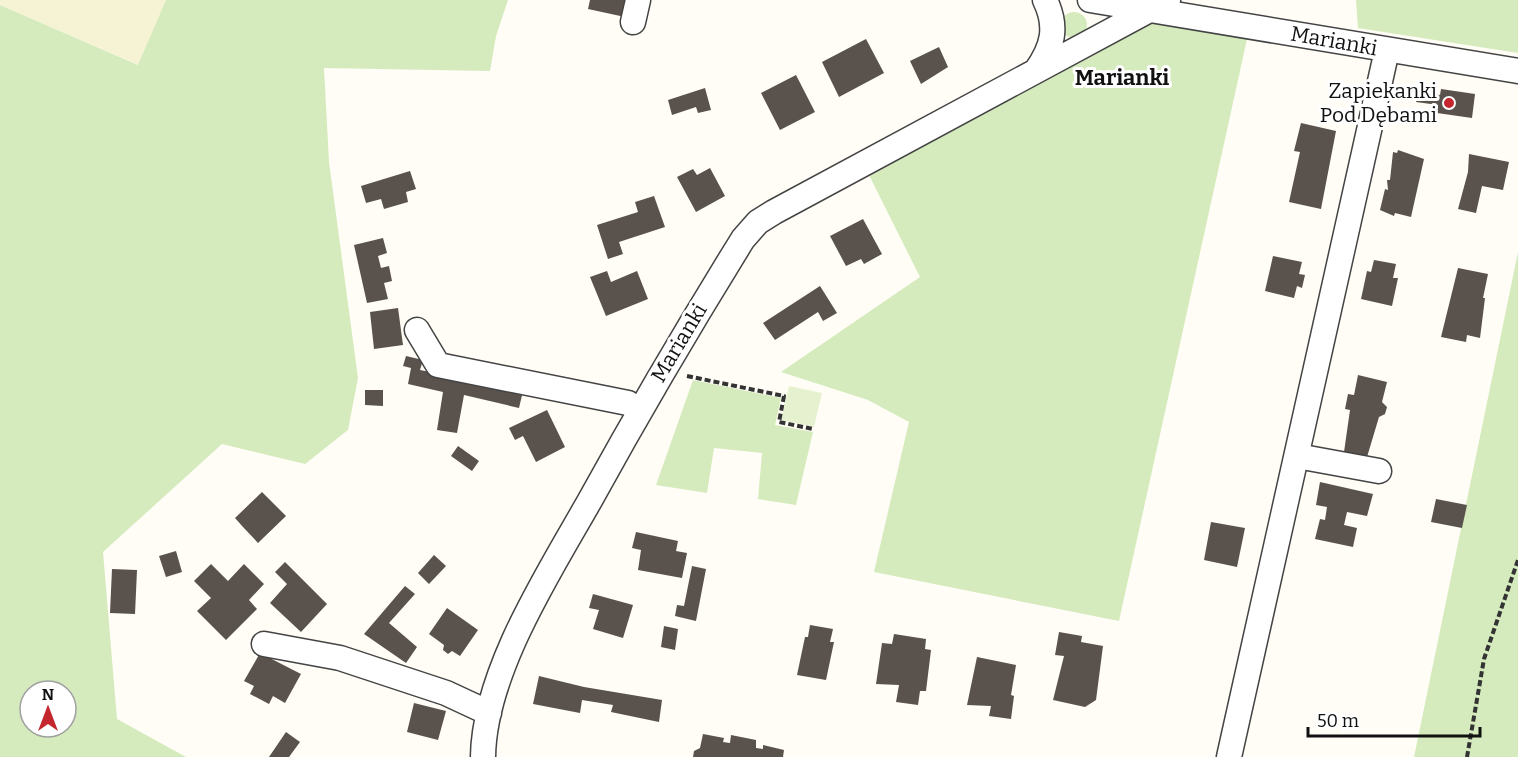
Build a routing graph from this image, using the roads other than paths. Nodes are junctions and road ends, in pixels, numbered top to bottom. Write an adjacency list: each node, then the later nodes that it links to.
1 (1045, 0): 5 (street)
2 (1090, 0): 3 (street, Marianki)
3 (1159, 5): 4 (street, Marianki); 5 (street, Marianki)
4 (1387, 50): 6 (street, Marianki); 9 (street)
5 (1036, 71): 8 (street, Marianki)
6 (1518, 71)
7 (417, 330): 8 (street)
8 (640, 410): 12 (street, Marianki)
9 (1297, 456): 10 (street); 14 (street)
10 (1379, 471)
11 (264, 644): 12 (street)
12 (489, 713): 13 (street, Marianki)
13 (483, 757)
14 (1229, 757)

